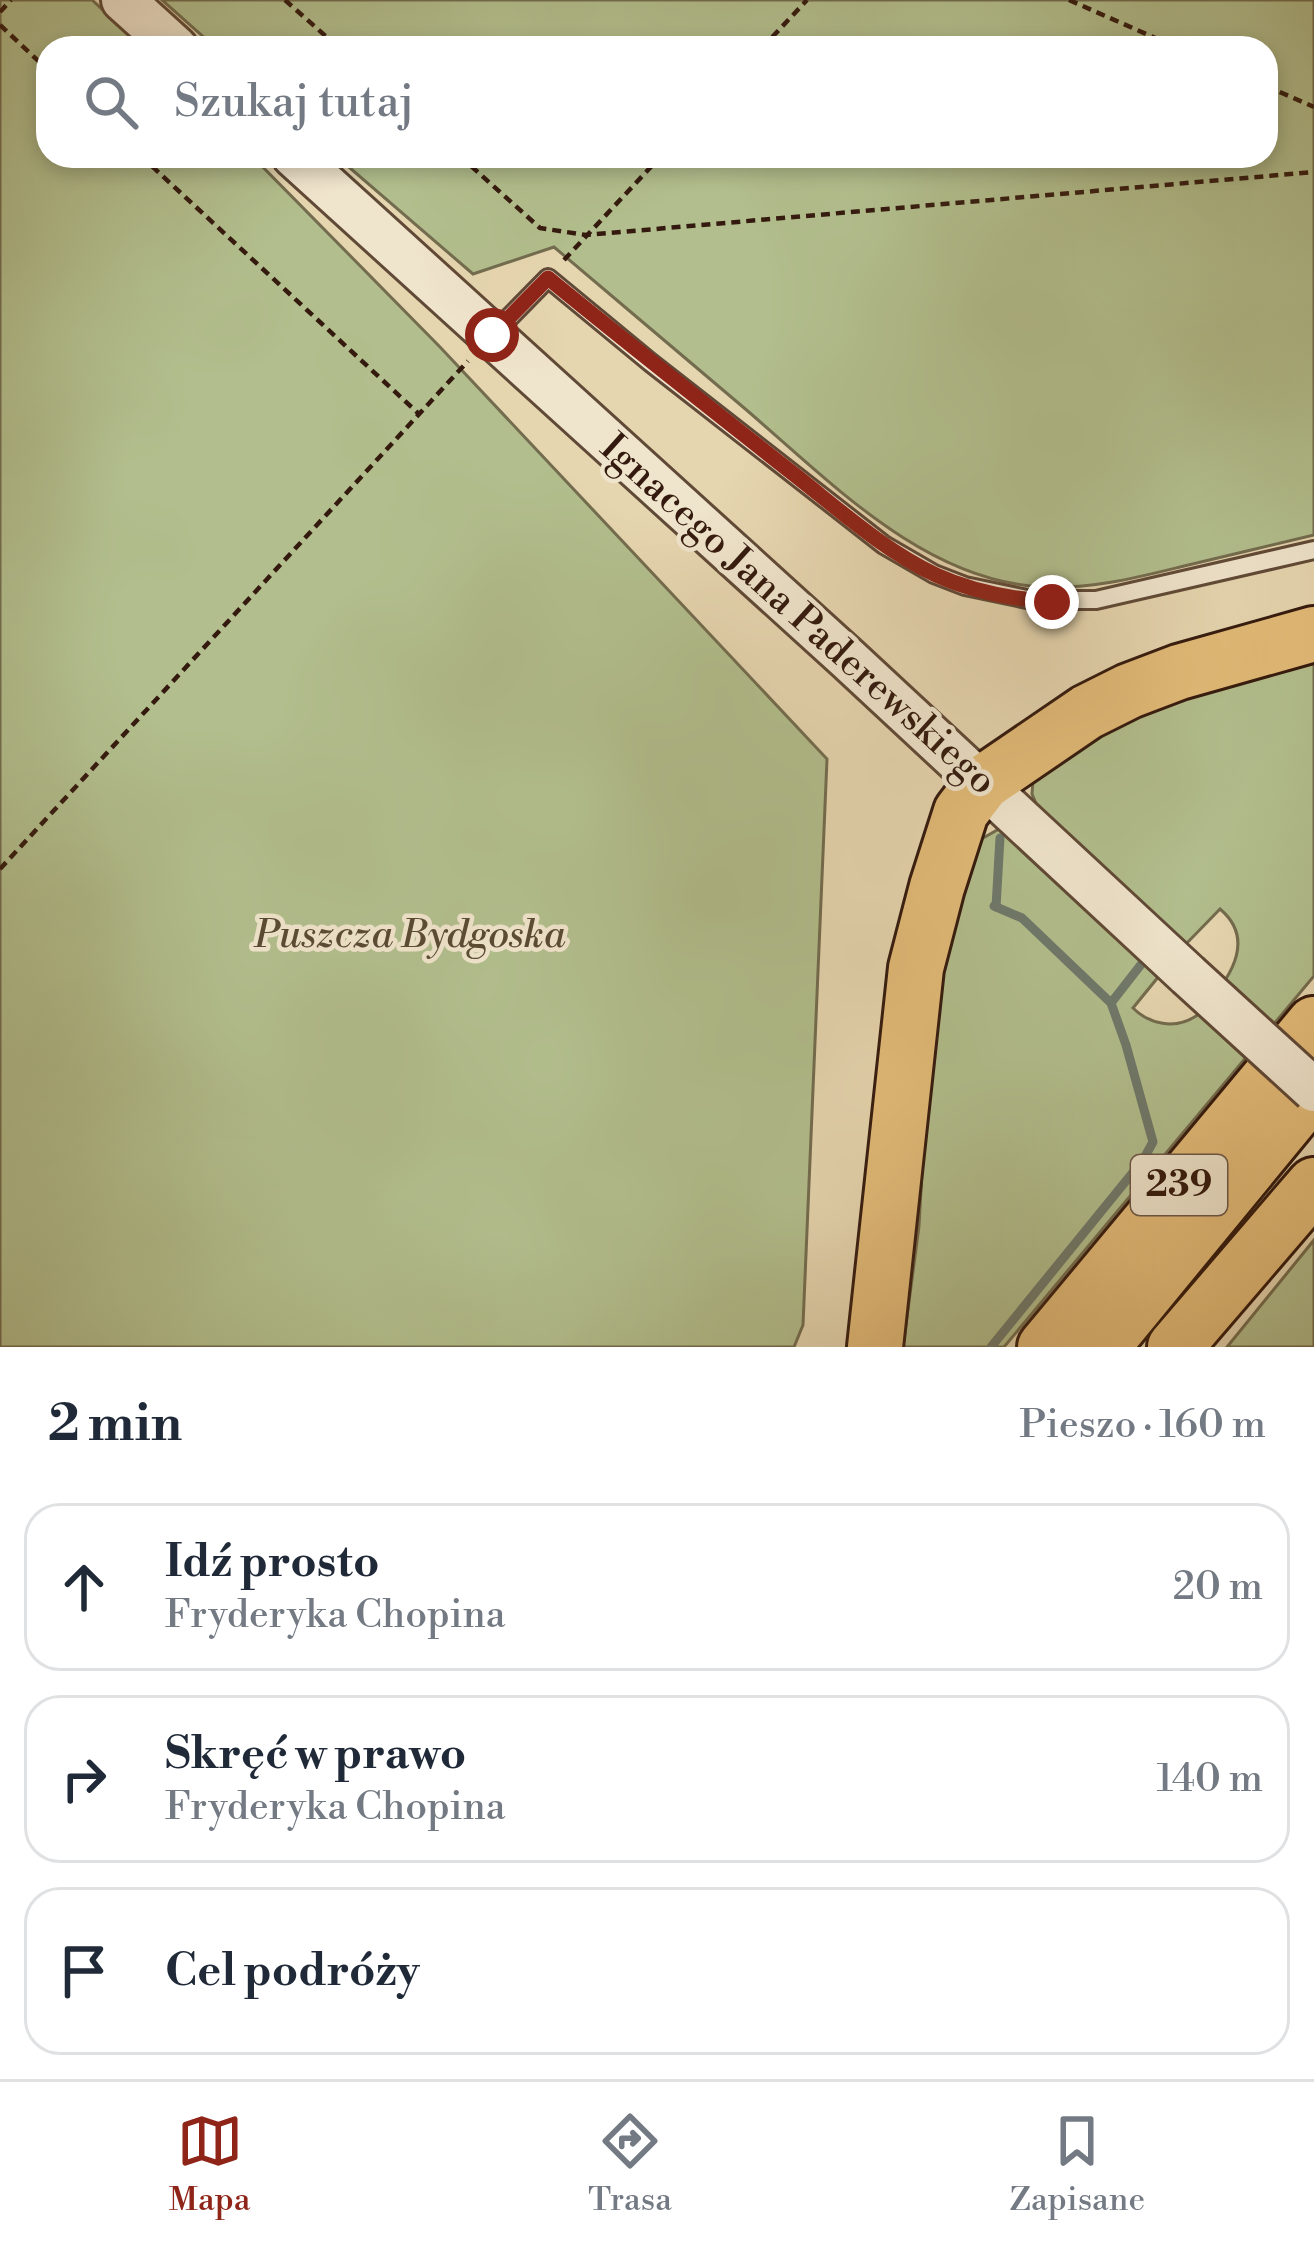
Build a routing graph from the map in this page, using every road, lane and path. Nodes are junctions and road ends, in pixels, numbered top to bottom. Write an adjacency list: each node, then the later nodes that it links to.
1 (11, 0): 6 (path)
2 (123, 0): 8 (street)
3 (285, 0): 9 (path)
4 (807, 0): 10 (path)
5 (1069, 0): 11 (path)
6 (0, 12)
7 (0, 26): 12 (path)
8 (163, 36)
9 (325, 36)
10 (773, 36)
11 (1151, 36)
12 (36, 59)
13 (1278, 91): 14 (path)
14 (1314, 107)
15 (154, 168): 23 (path)
16 (306, 168): 22 (street, Ignacego Jana Paderewskiego)
17 (473, 168): 20 (path)
18 (650, 168): 20 (path)
19 (1314, 172): 20 (path)
20 (586, 235): 21 (path)
21 (548, 278): 22 (lane); 24 (lane)
22 (481, 347): 23 (path); 26 (street, Ignacego Jana Paderewskiego)
23 (419, 414): 27 (path)
24 (1314, 550)
25 (1314, 634): 26 (main road)
26 (983, 783): 29 (street, Ignacego Jana Paderewskiego, bridge); 31 (main road)
27 (0, 869)
28 (1314, 1024): 32 (main road, 239)
29 (1309, 1085): 33 (main road, 239)
30 (1314, 1185): 34 (main road)
31 (875, 1347)
32 (1045, 1347)
33 (1102, 1347)
34 (1175, 1347)

